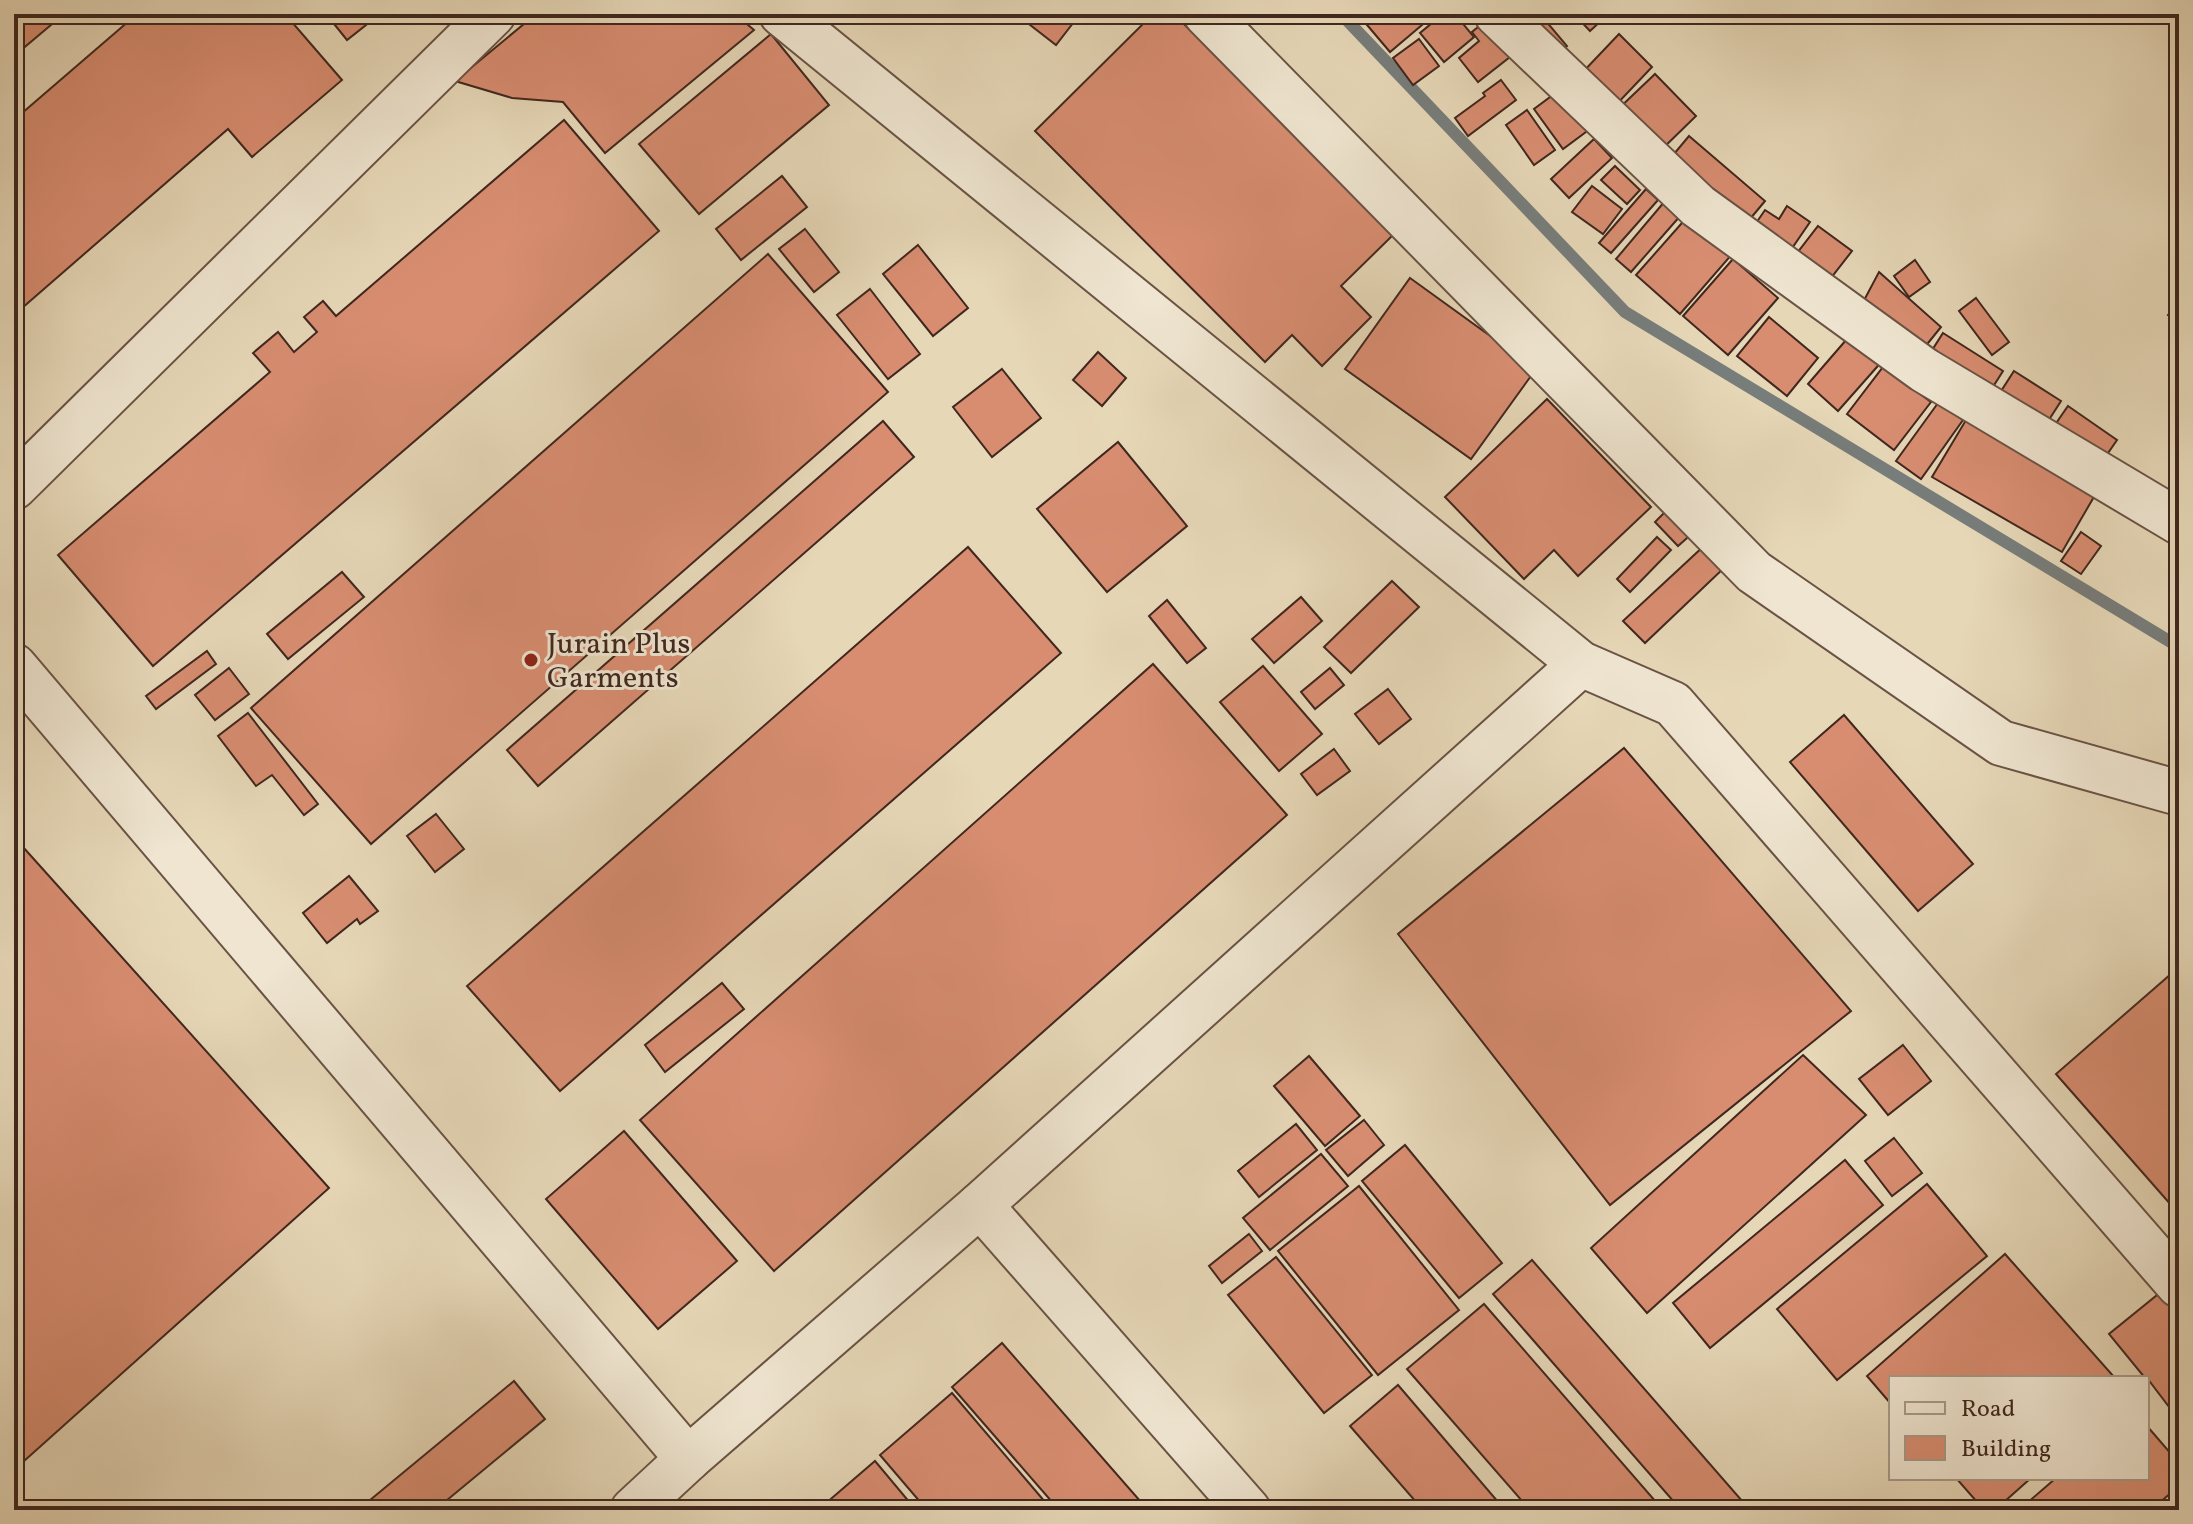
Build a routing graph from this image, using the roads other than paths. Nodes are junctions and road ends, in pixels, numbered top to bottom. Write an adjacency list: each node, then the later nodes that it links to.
1 (493, 14): 5 (street)
2 (782, 14): 7 (street)
3 (1206, 14): 9 (street)
4 (1497, 14): 6 (street)
5 (14, 487)
6 (2179, 522)
7 (1581, 664): 10 (street); 11 (street)
8 (14, 666): 12 (street)
9 (2179, 793)
10 (980, 1205): 12 (street); 14 (street)
11 (2179, 1285)
12 (688, 1459): 13 (street)
13 (633, 1510)
14 (1248, 1510)

